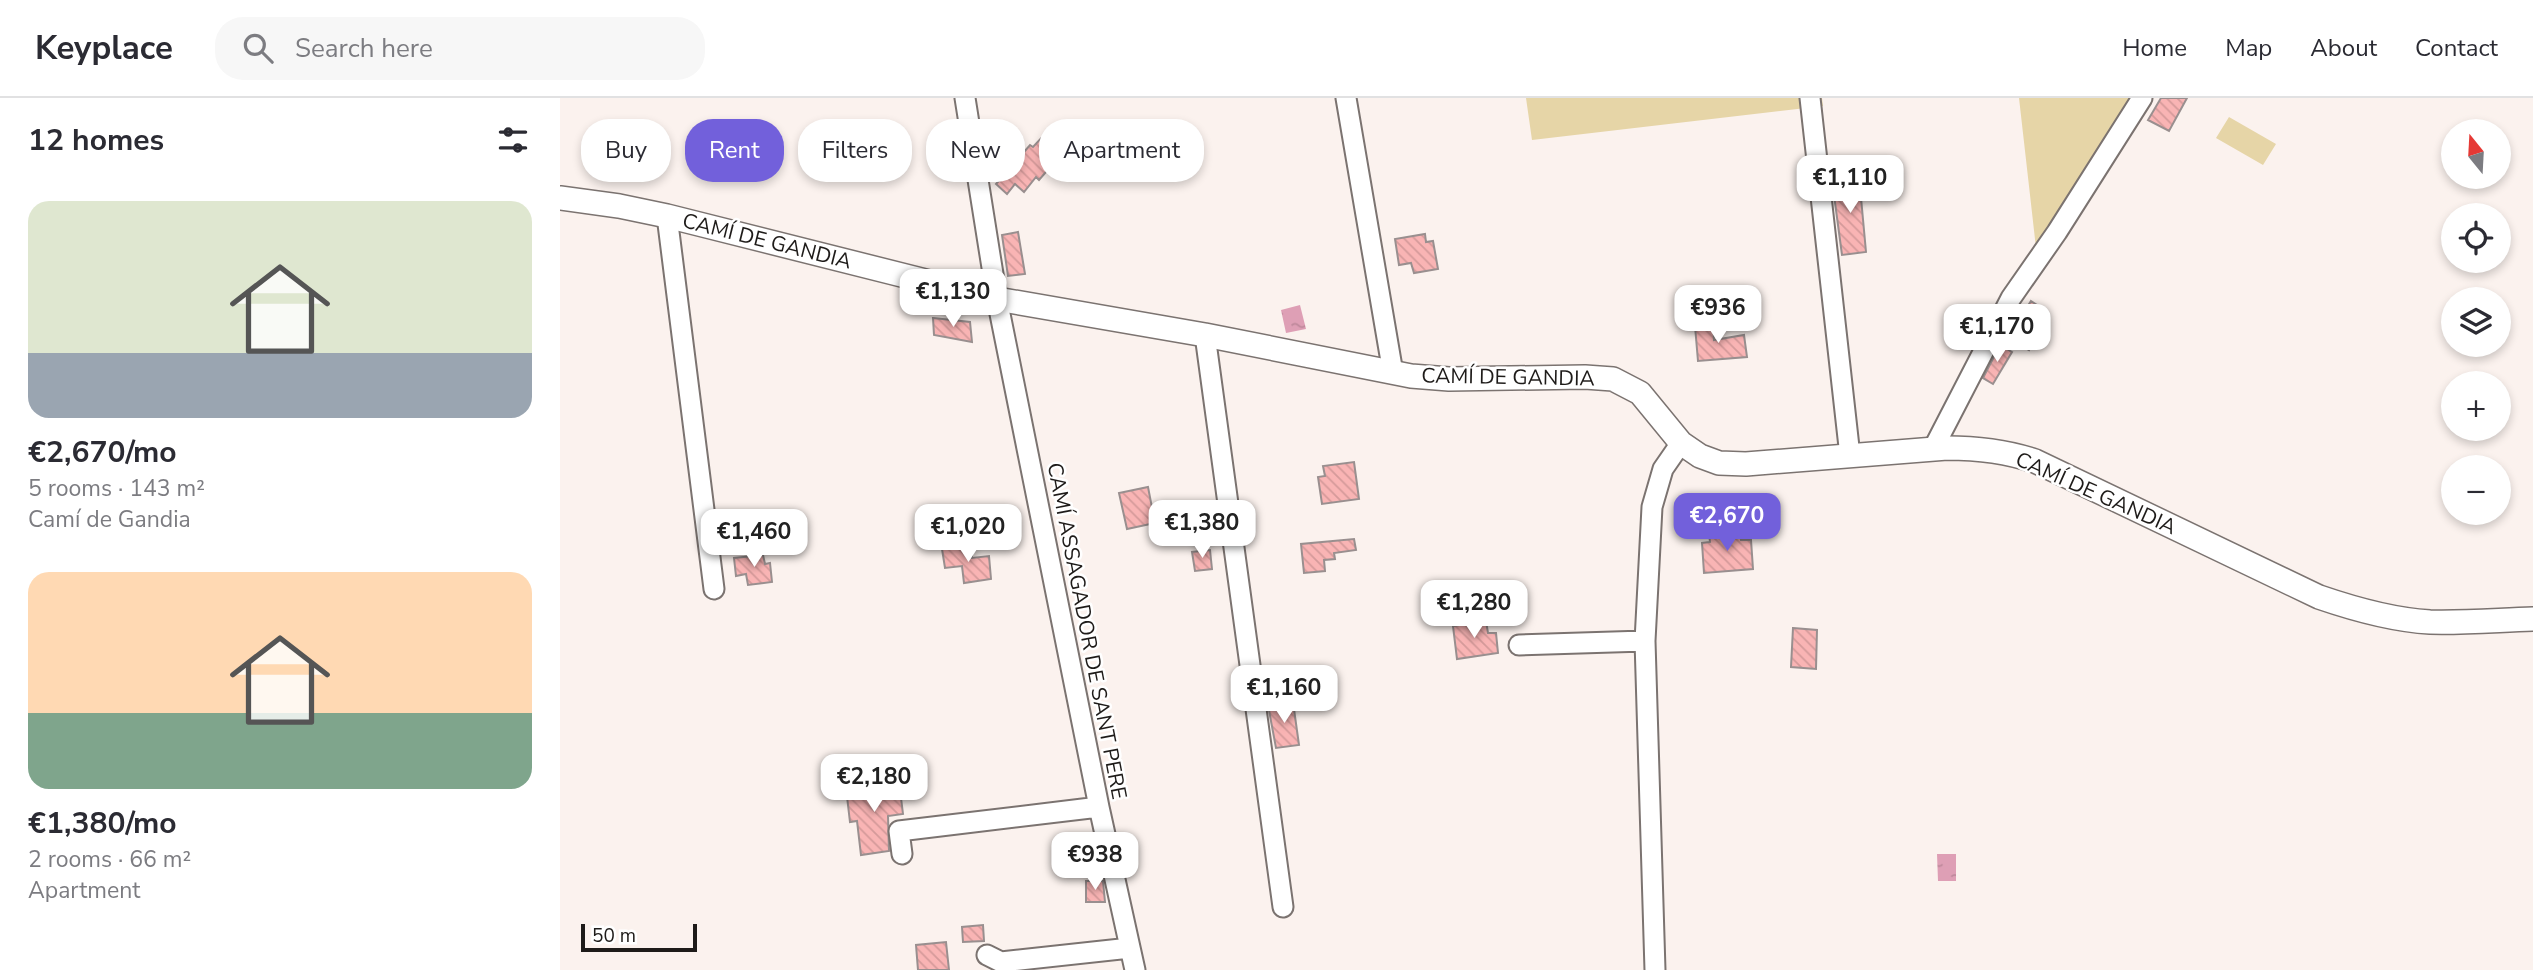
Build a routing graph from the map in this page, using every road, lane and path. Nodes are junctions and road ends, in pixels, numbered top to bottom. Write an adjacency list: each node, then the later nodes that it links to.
1 (965, 98): 7 (street, CAMÍ ASSAGADOR DE SANT PERE)
2 (1346, 98): 9 (street)
3 (1810, 98): 12 (street)
4 (2142, 98): 11 (street)
5 (560, 198): 6 (main road, CAMÍ DE GANDIA)
6 (667, 216): 7 (main road, CAMÍ DE GANDIA); 13 (street)
7 (997, 299): 8 (main road, CAMÍ DE GANDIA); 17 (street, CAMÍ ASSAGADOR DE SANT PERE)
8 (1205, 335): 9 (main road, CAMÍ DE GANDIA); 19 (street)
9 (1393, 373): 10 (main road, CAMÍ DE GANDIA)
10 (1681, 443): 12 (main road, CAMÍ DE GANDIA); 15 (street)
11 (1933, 449): 12 (main road, CAMÍ DE GANDIA); 14 (main road, CAMÍ DE GANDIA)
12 (1850, 456)
13 (715, 589)
14 (2533, 619)
15 (1645, 641): 16 (street); 23 (street)
16 (1518, 645)
17 (1099, 807): 18 (street); 20 (street, CAMÍ ASSAGADOR DE SANT PERE)
18 (902, 854)
19 (1283, 907)
20 (1130, 948): 21 (street); 22 (street, CAMÍ ASSAGADOR DE SANT PERE)
21 (987, 954)
22 (1135, 970)
23 (1655, 970)

